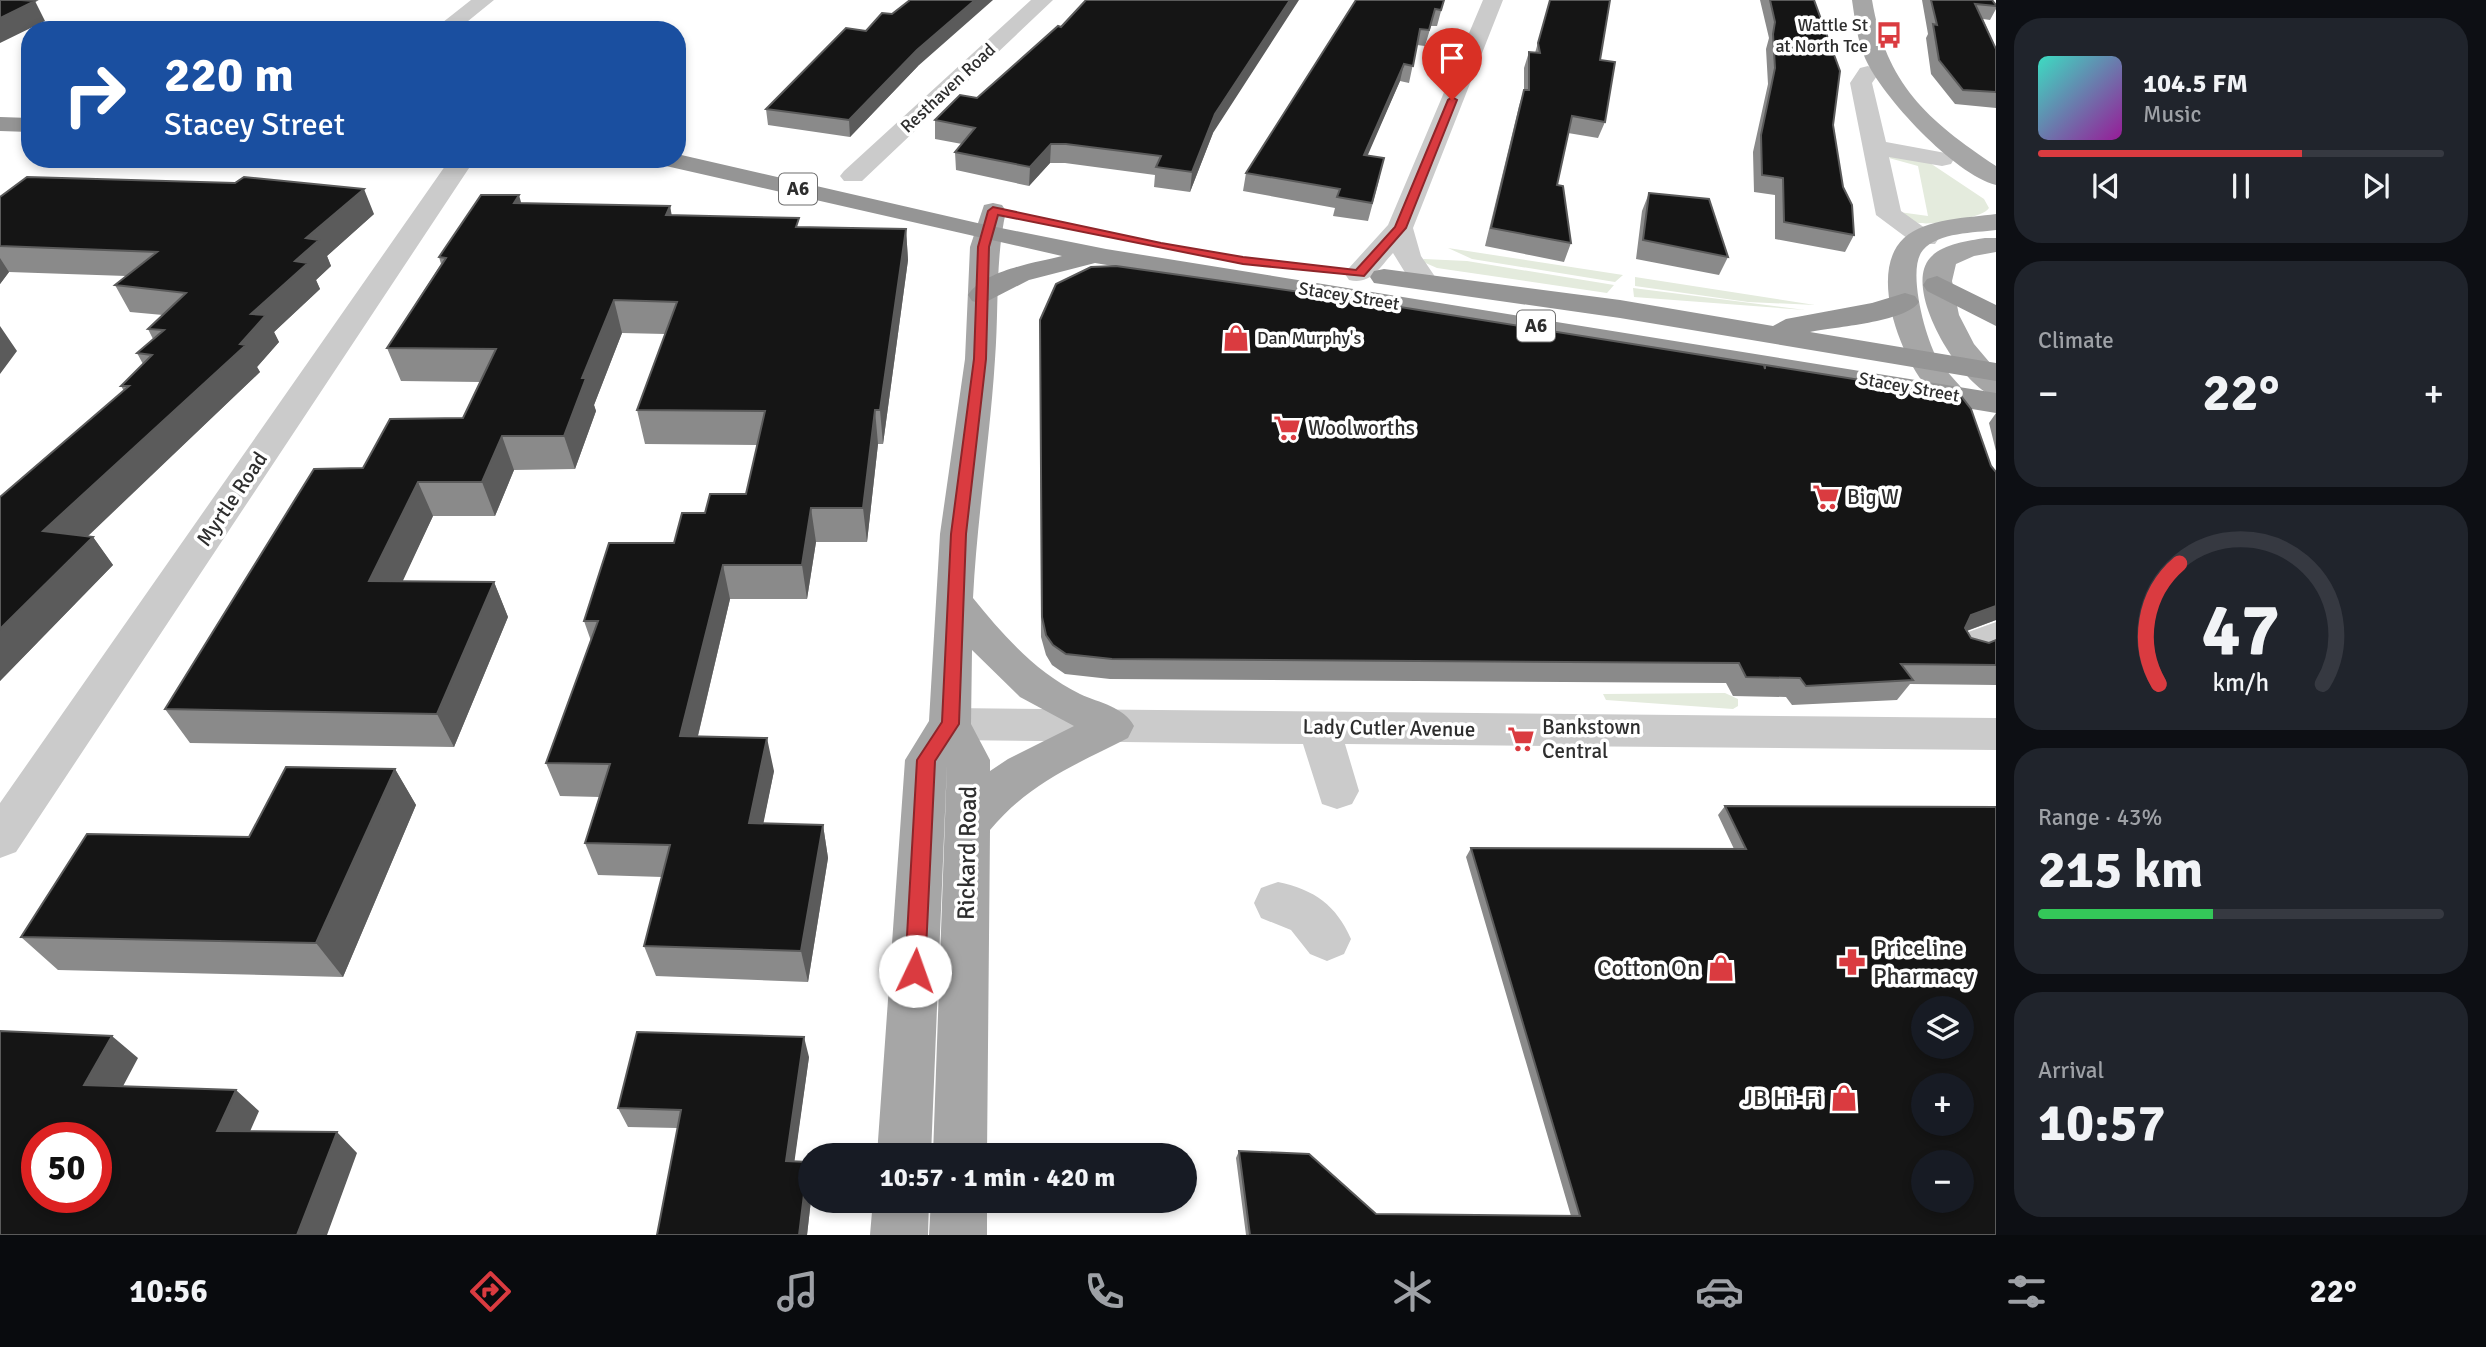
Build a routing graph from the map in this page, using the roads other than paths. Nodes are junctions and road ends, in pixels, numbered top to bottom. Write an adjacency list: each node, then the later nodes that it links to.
1 (484, 0): 5 (street)
2 (1043, 0): 17 (street, Resthaven Road)
3 (1493, 0): 21 (street)
4 (1862, 0): 6 (main road)
5 (455, 21)
6 (1868, 39): 7 (main road); 18 (main road)
7 (1868, 73): 13 (street); 14 (main road)
8 (0, 124): 9 (highway)
9 (21, 125)
10 (0, 135): 11 (highway)
11 (21, 136)
12 (686, 146): 17 (highway, Stacey Street / A6)
13 (1877, 148): 14 (street); 22 (street)
14 (1942, 159): 19 (main road)
15 (686, 163): 20 (highway, Stacey Street / A6)
16 (457, 168): 47 (street, Myrtle Road)
17 (853, 176): 20 (highway, Stacey Street / A6)
18 (1996, 177)
19 (1996, 198)
20 (990, 222): 24 (highway, Stacey Street / A6); 25 (highway, Stacey Street / A6); 28 (main road, Rickard Road)
21 (1400, 228): 25 (street); 26 (street)
22 (1925, 237): 23 (main road); 29 (main road)
23 (1995, 239): 27 (main road)
24 (1106, 257): 28 (highway); 35 (highway, Stacey Street / A6)
25 (1359, 274): 26 (highway, Stacey Street / A6)
26 (1424, 281): 31 (highway, Stacey Street / A6)
27 (1937, 285): 30 (highway); 33 (main road)
28 (982, 295): 38 (main road, Rickard Road)
29 (1905, 302): 31 (highway); 32 (main road)
30 (1996, 317)
31 (1771, 332): 32 (highway, Stacey Street / A6)
32 (1922, 359): 33 (highway, Stacey Street / A6); 35 (main road)
33 (1985, 369): 34 (main road)
34 (1996, 388)
35 (1950, 394): 36 (highway, Stacey Street / A6); 37 (street)
36 (1996, 402)
37 (1979, 435)
38 (954, 600): 41 (main road, Rickard Road); 42 (main road)
39 (1996, 636): 40 (street)
40 (1996, 650)
41 (950, 724): 42 (street, Lady Cutler Avenue); 46 (main road, Rickard Road); 50 (main road, Rickard Road)
42 (1113, 726): 43 (street, Lady Cutler Avenue); 46 (main road)
43 (1319, 727): 44 (street, Lady Cutler Avenue); 45 (street)
44 (1996, 734)
45 (1337, 791)
46 (968, 824): 51 (main road, Rickard Road)
47 (0, 839)
48 (1278, 903): 49 (street)
49 (1327, 939)
50 (905, 1143)
51 (960, 1143)
52 (900, 1213): 54 (main road)
53 (959, 1213): 55 (main road)
54 (899, 1235)
55 (958, 1235)

